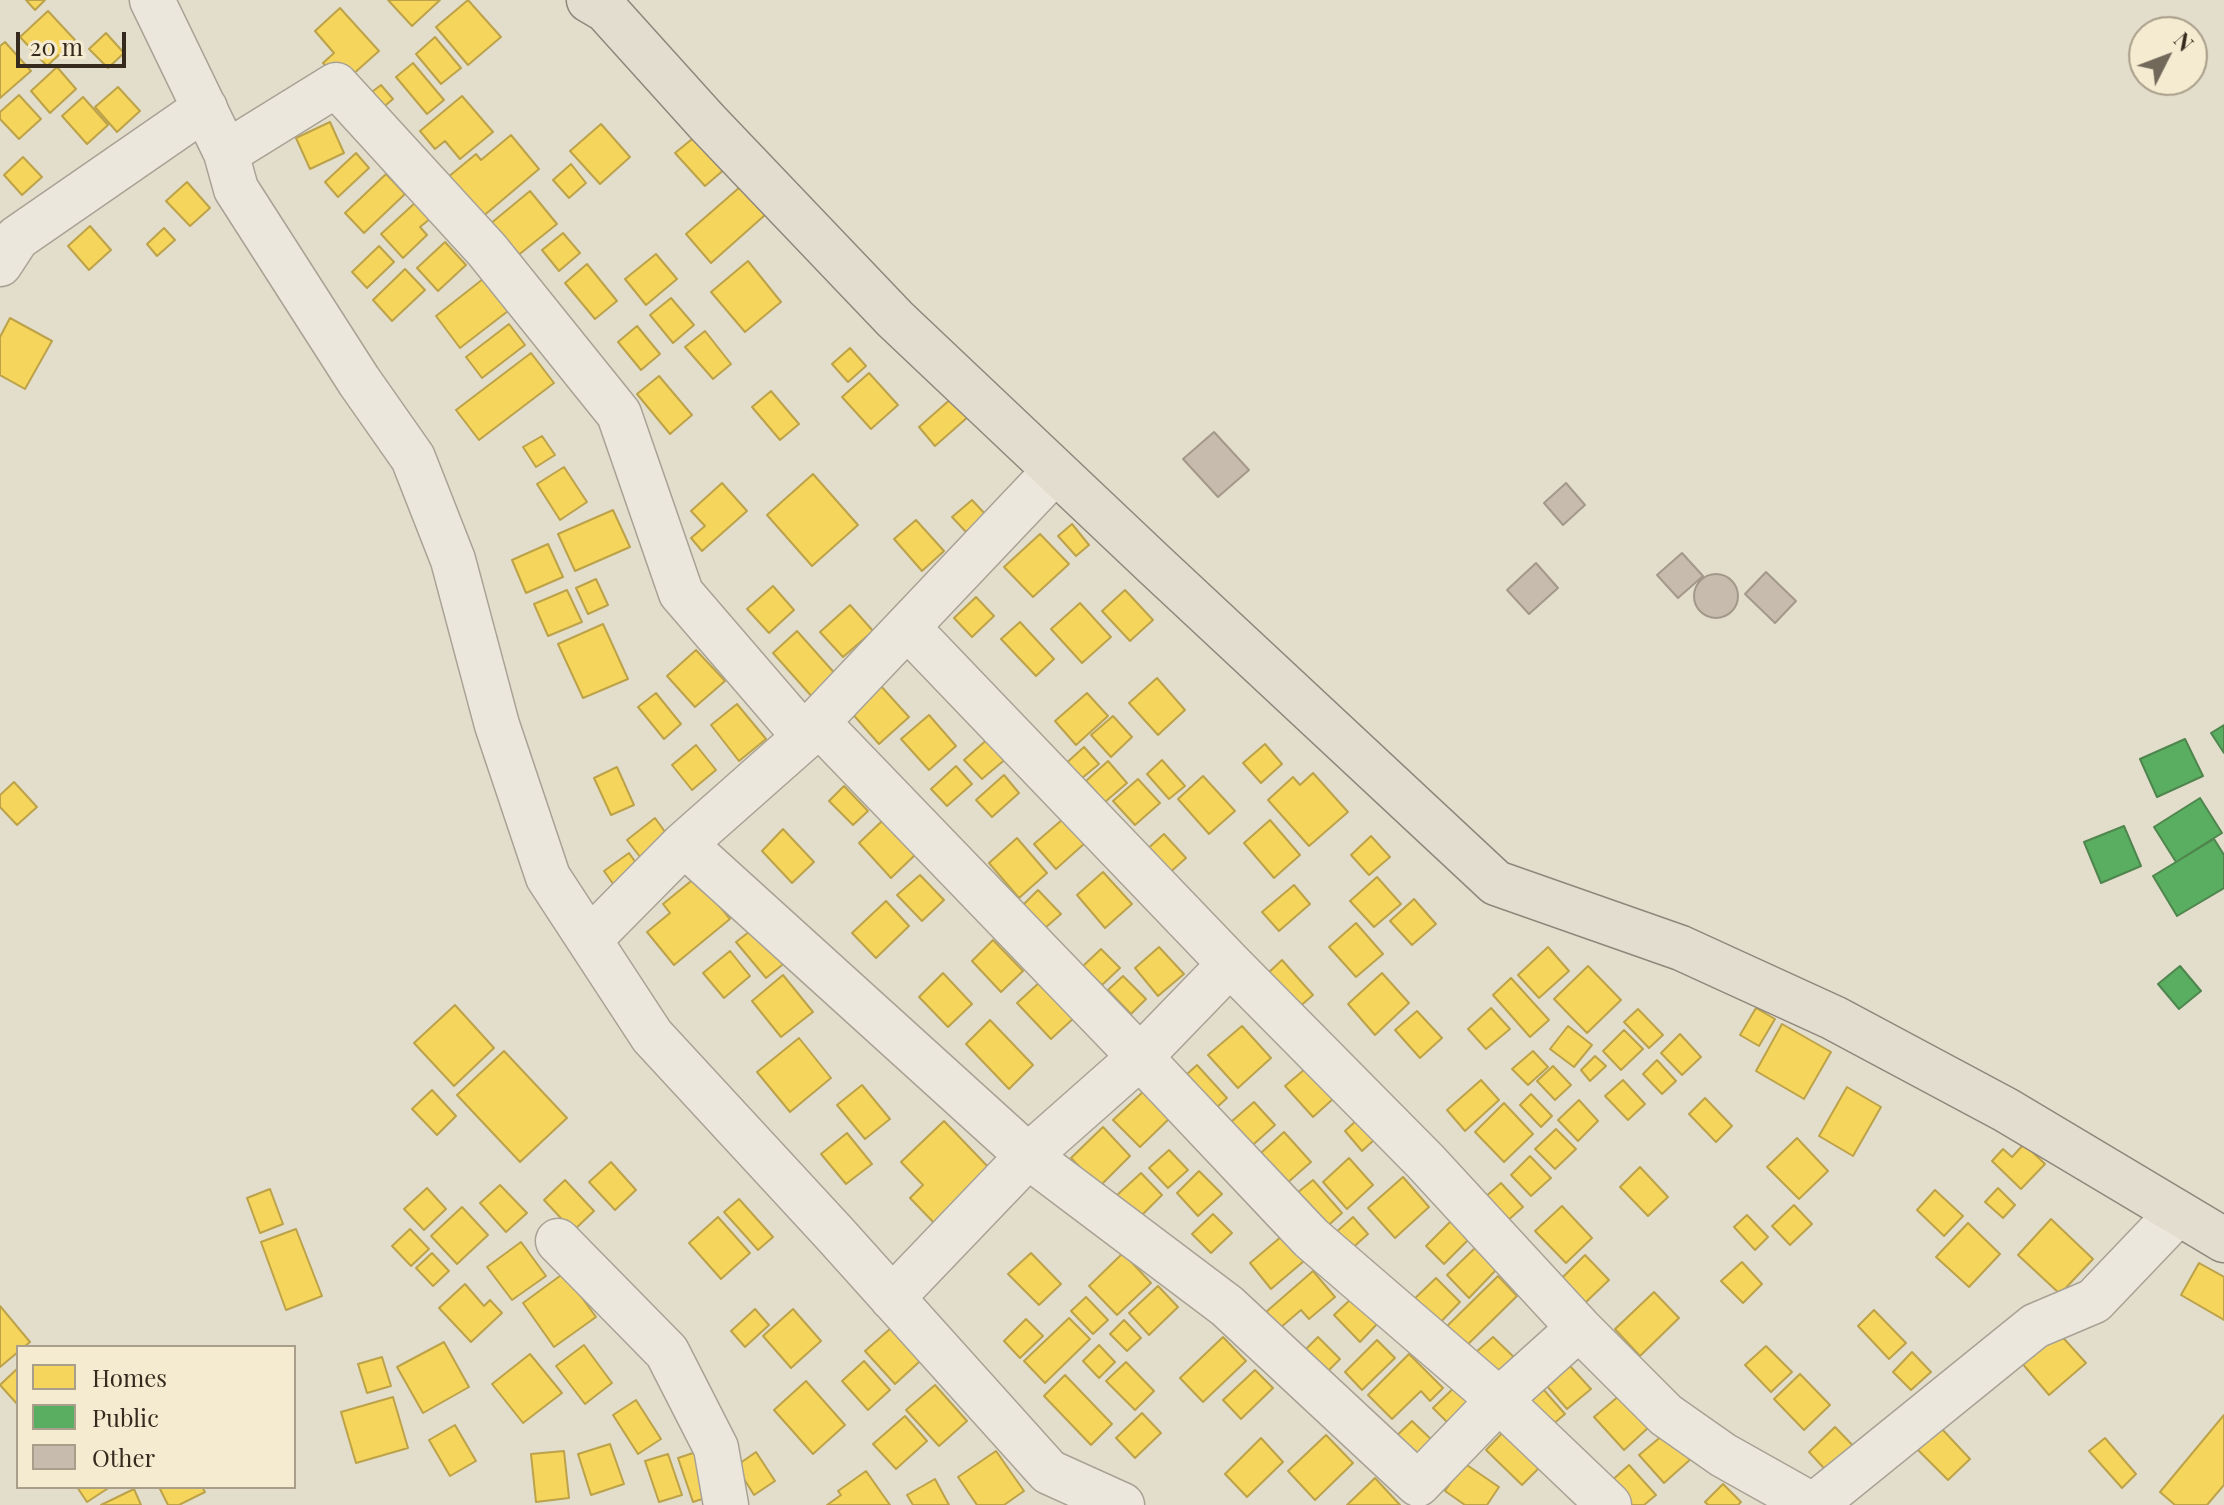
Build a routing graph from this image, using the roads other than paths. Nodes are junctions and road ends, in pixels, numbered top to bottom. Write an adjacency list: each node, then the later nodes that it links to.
1 (152, 0): 3 (street)
2 (589, 0): 6 (main road)
3 (205, 108): 4 (street); 5 (street)
4 (226, 153): 8 (street); 10 (street)
5 (6, 240)
6 (1055, 471): 7 (street); 14 (main road)
7 (908, 628): 8 (street); 11 (street)
8 (811, 730): 9 (street); 12 (street)
9 (684, 844): 10 (street); 13 (street)
10 (590, 939): 17 (street)
11 (1230, 964): 12 (street); 18 (street)
12 (1140, 1057): 13 (street); 19 (street)
13 (1028, 1156): 17 (street); 19 (street)
14 (2178, 1213): 15 (main road); 23 (street)
15 (2224, 1240)
16 (558, 1241): 20 (street)
17 (892, 1298): 21 (street)
18 (1579, 1328): 19 (street); 23 (street)
19 (1499, 1400): 22 (street)
20 (726, 1505)
21 (1122, 1505)
22 (1609, 1505)
23 (1813, 1505)

